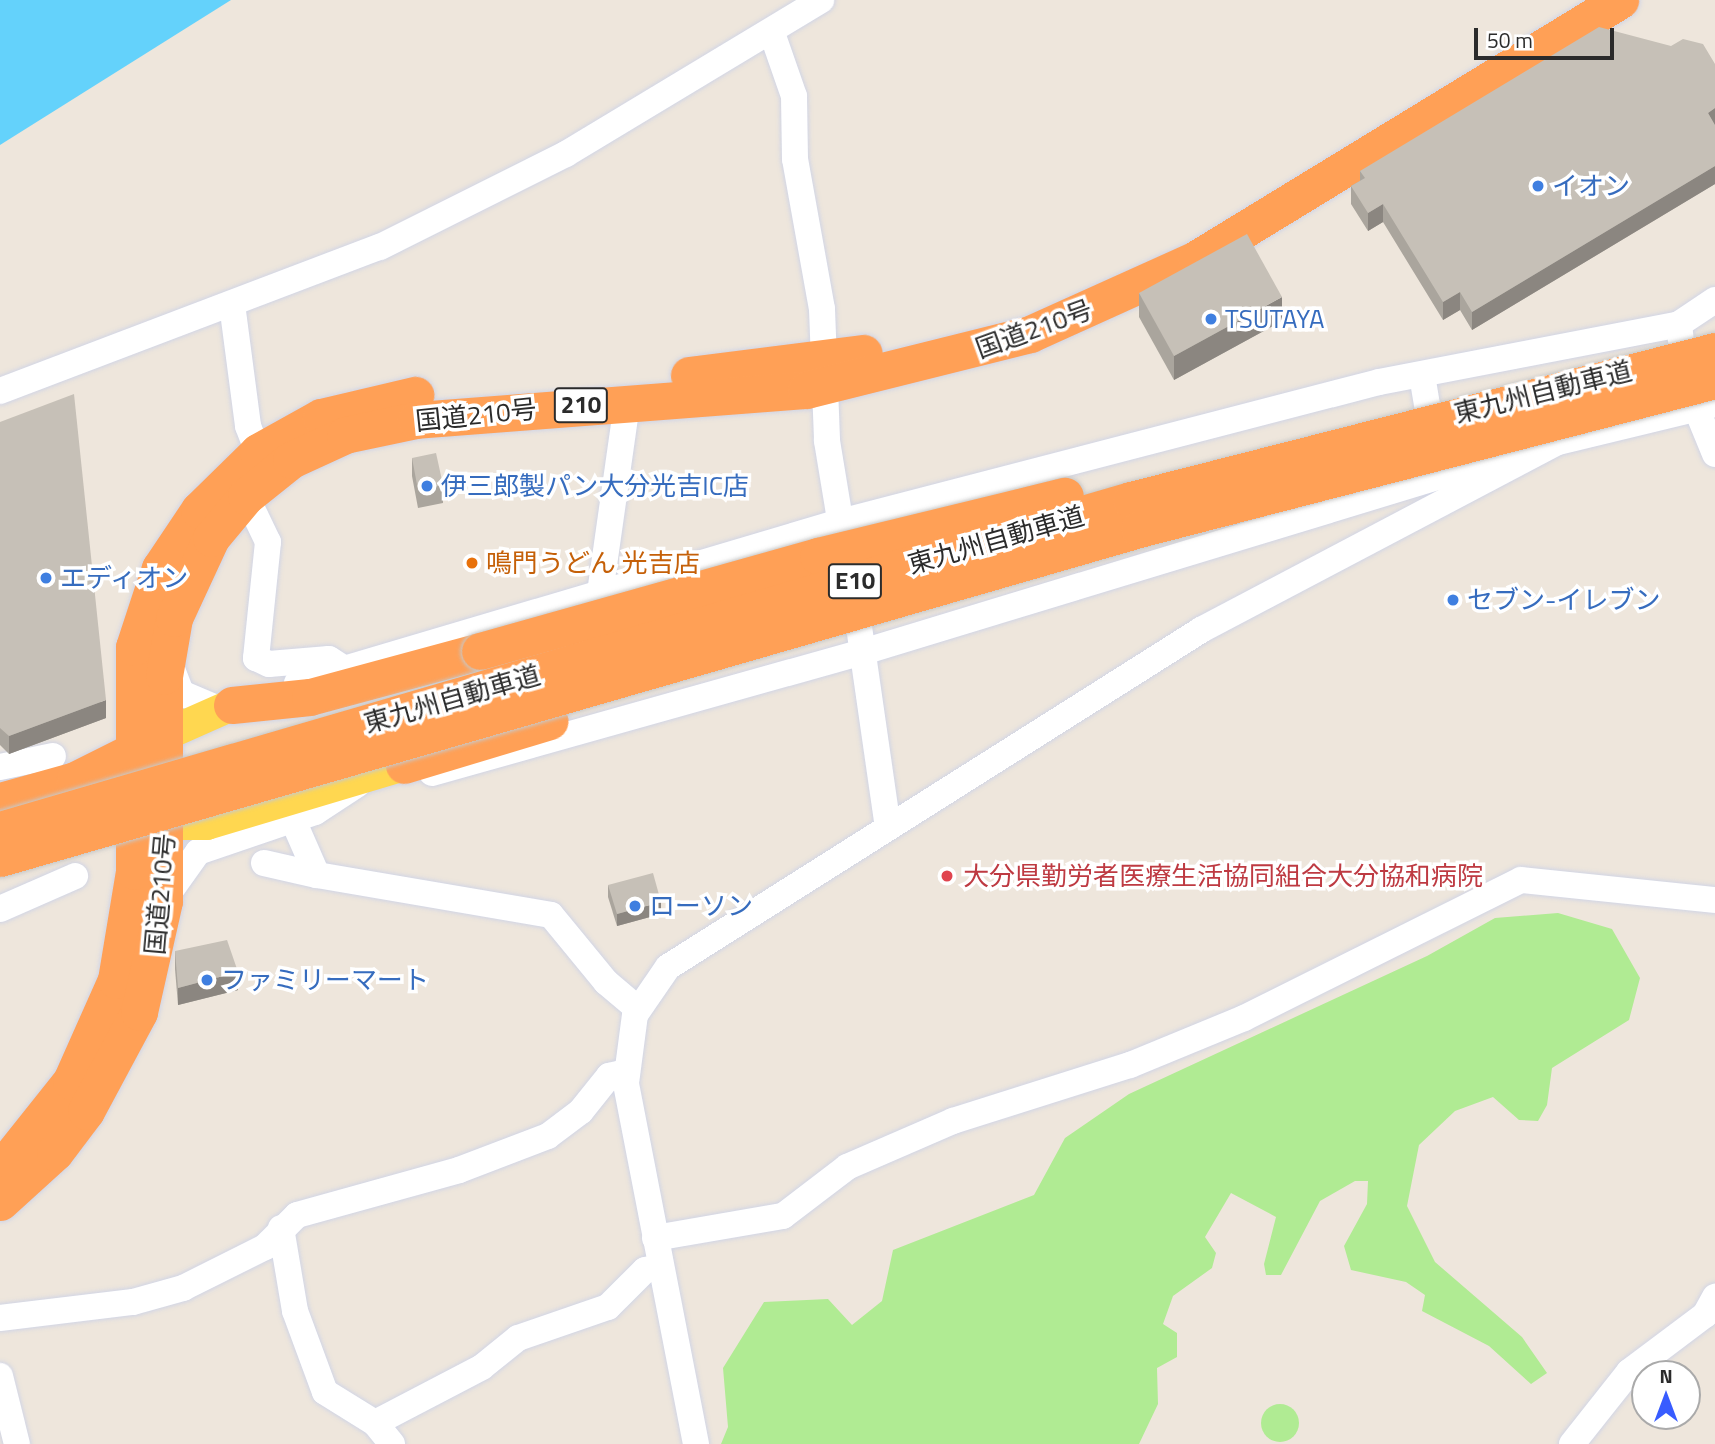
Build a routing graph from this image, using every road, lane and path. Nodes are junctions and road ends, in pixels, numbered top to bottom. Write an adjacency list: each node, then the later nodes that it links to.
1 (821, 0): 4 (street)
2 (1573, 0): 9 (highway, 国道210号 / 210)
3 (1620, 0): 9 (highway, 国道210号 / 210)
4 (772, 33): 6 (street); 9 (street)
5 (1715, 299): 7 (street)
6 (232, 304): 13 (street); 18 (street)
7 (1679, 324): 11 (street); 15 (street)
8 (1715, 351): 10 (highway, 東九州自動車道 / E10, bridge)
9 (826, 373): 14 (highway, 国道210号 / 210); 18 (highway, 国道210号 / 210); 22 (street)
10 (1619, 373): 28 (highway, bridge); 40 (highway, 東九州自動車道 / E10, bridge)
11 (1422, 375): 20 (street); 22 (street)
12 (1715, 380): 16 (highway, 東九州自動車道 / E10, bridge)
13 (0, 391)
14 (627, 403): 21 (highway, 国道210号 / 210); 24 (street)
15 (1704, 407): 17 (street); 19 (street)
16 (1514, 428): 31 (highway, bridge); 41 (highway, 東九州自動車道 / E10, bridge)
17 (1558, 442): 20 (street); 23 (street)
18 (258, 452): 30 (highway, 国道210号 / 210)
19 (1715, 454)
20 (1439, 473): 23 (street); 26 (street)
21 (247, 496): 25 (highway, 国道210号 / 210); 27 (street)
22 (840, 522): 24 (street); 26 (street)
23 (1407, 527): 39 (street)
24 (600, 593): 27 (street)
25 (167, 645): 28 (street); 29 (highway, 国道210号 / 210)
26 (866, 651): 31 (street); 39 (street)
27 (343, 668): 28 (street)
28 (225, 707): 29 (main road)
29 (164, 734): 30 (main road); 36 (highway, 国道210号 / 210)
30 (131, 762): 33 (highway); 36 (highway)
31 (404, 765): 34 (main road)
32 (0, 767): 33 (street)
33 (64, 768): 35 (highway)
34 (368, 778): 36 (main road); 37 (street)
35 (0, 801)
36 (155, 818): 38 (highway); 46 (highway, 国道210号 / 210)
37 (293, 820): 43 (street); 46 (street)
38 (48, 822): 40 (highway); 46 (highway)
39 (888, 827): 48 (street)
40 (0, 833)
41 (0, 858)
42 (264, 863): 43 (street)
43 (317, 875): 48 (street)
44 (75, 877): 47 (street)
45 (1715, 900): 53 (street)
46 (148, 901): 50 (highway, 国道210号 / 210); 51 (highway, 国道210号 / 210)
47 (0, 909)
48 (638, 1009): 49 (street)
49 (626, 1072): 52 (street); 53 (street)
50 (0, 1170)
51 (0, 1202)
52 (281, 1228): 56 (street); 58 (street)
53 (654, 1238): 54 (street)
54 (660, 1267): 58 (street); 61 (street)
55 (1715, 1297): 62 (street)
56 (0, 1318)
57 (0, 1376): 59 (street)
58 (375, 1423): 60 (street)
59 (17, 1444)
60 (392, 1444)
61 (696, 1444)
62 (1572, 1444)

